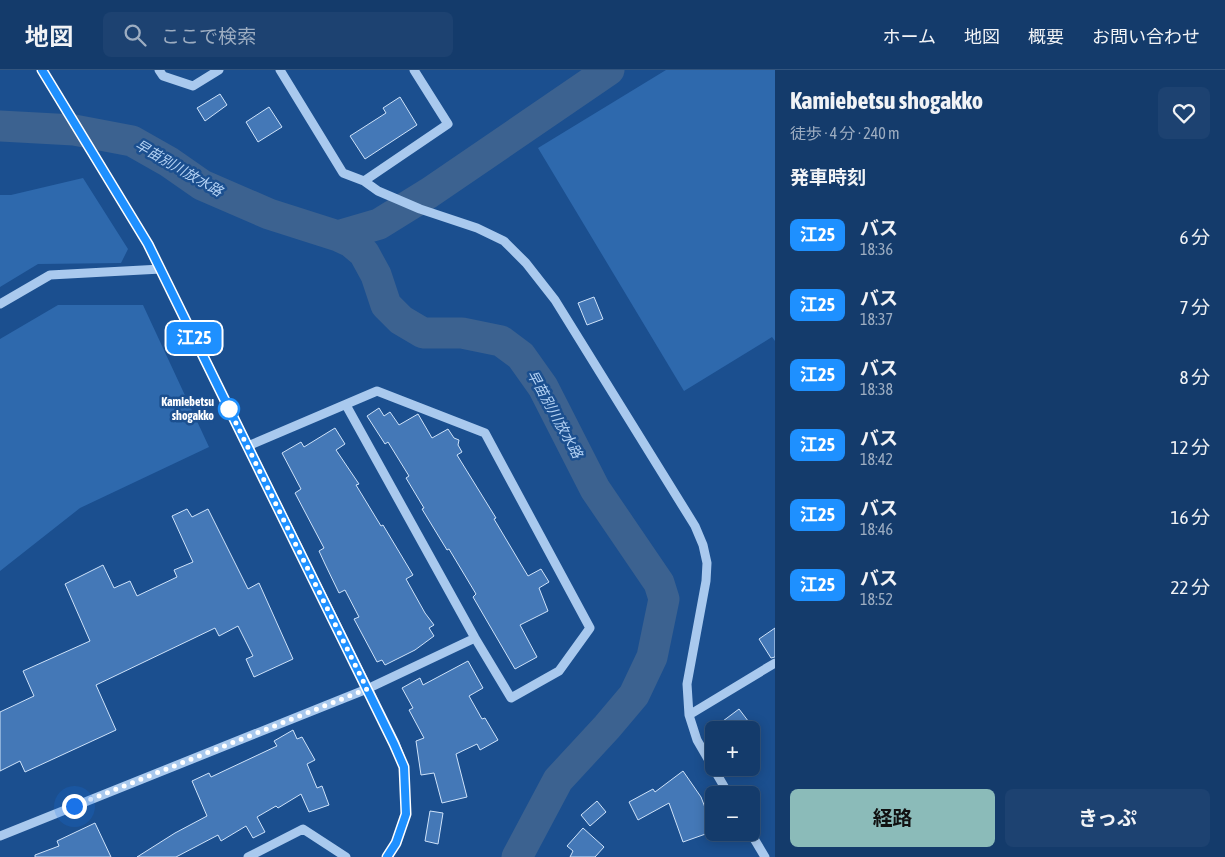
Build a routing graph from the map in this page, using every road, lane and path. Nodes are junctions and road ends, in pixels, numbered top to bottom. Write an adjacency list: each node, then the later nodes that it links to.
1 (42, 70): 7 (street)
2 (159, 70): 3 (street)
3 (219, 70)
4 (280, 70): 6 (street)
5 (414, 70): 6 (street)
6 (364, 181): 14 (street)
7 (161, 269): 8 (street); 10 (street)
8 (0, 304)
9 (346, 404): 10 (street); 11 (street); 11 (street)
10 (248, 446): 13 (street)
11 (475, 638): 13 (street)
12 (775, 663): 14 (street)
13 (367, 689): 16 (street); 20 (street)
14 (689, 715): 15 (street)
15 (724, 786)
16 (0, 836)
17 (755, 841): 21 (street)
18 (248, 857): 19 (street)
19 (346, 857)
20 (386, 857)
21 (765, 857)

